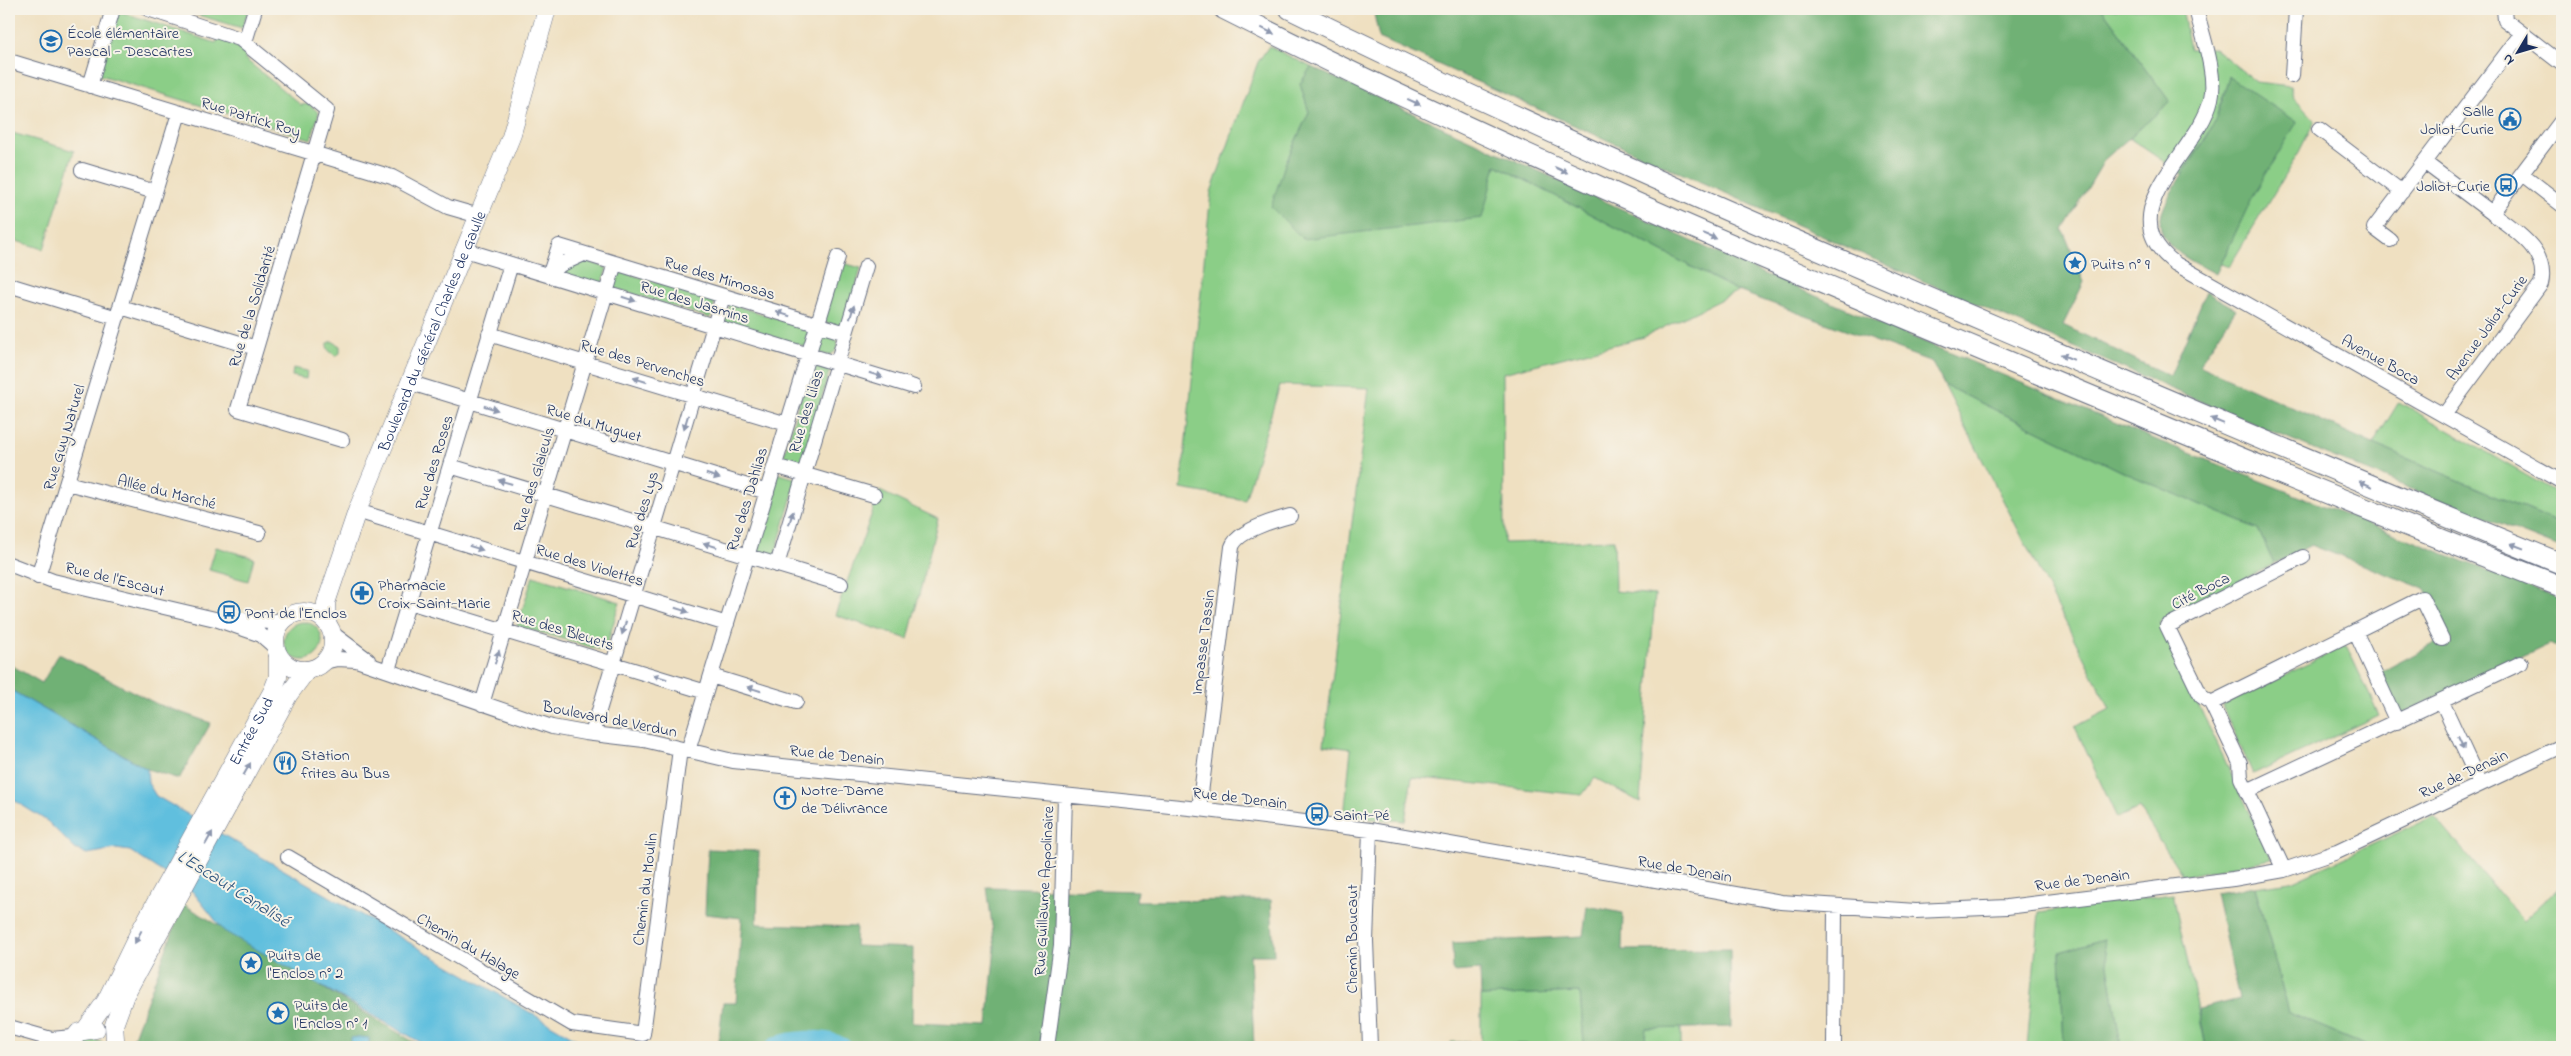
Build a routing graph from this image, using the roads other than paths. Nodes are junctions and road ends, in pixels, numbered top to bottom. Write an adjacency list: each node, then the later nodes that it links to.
1 (113, 9): 16 (street)
2 (148, 9): 12 (street)
3 (255, 9): 12 (street)
4 (547, 9): 20 (main road)
5 (557, 9): 20 (main road)
6 (1224, 9): 80 (highway, one-way to 80)
7 (1290, 9): 76 (highway, one-way to 7)
8 (2196, 9): 54 (street, Avenue Boca)
9 (2296, 9): 15 (street)
10 (2504, 9): 11 (street)
11 (2522, 33): 14 (street); 22 (street)
12 (245, 42): 21 (street, Rue de la Solidarité)
13 (9, 61): 16 (street, Rue Patrick Roy)
14 (2562, 64)
15 (2292, 76)
16 (90, 86): 17 (street, Rue Patrick Roy)
17 (179, 113): 21 (street, Rue Patrick Roy); 25 (street, Rue Guy Naturel)
18 (2562, 120): 24 (street)
19 (2319, 129): 26 (street)
20 (508, 144): 29 (main road, Boulevard du Général Charles de Gaulle)
21 (315, 154): 29 (street, Rue Patrick Roy); 46 (street, Rue de la Solidarité)
22 (2424, 162): 26 (street); 28 (street, Avenue Joliot-Curie)
23 (82, 170): 25 (street)
24 (2522, 174): 27 (street); 28 (street)
25 (155, 192): 41 (street, Rue Guy Naturel)
26 (2402, 192): 30 (street)
27 (2562, 205)
28 (2492, 213): 54 (street, Avenue Joliot-Curie)
29 (479, 216): 31 (main road, Boulevard du Général Charles de Gaulle)
30 (2390, 240)
31 (466, 250): 35 (street, Rue des Jasmins); 50 (main road, Boulevard du Général Charles de Gaulle)
32 (584, 254): 34 (street, Rue des Mimosas); 37 (street); 37 (street, Rue des Mimosas)
33 (838, 258): 42 (street, Rue des Dahlias)
34 (615, 263): 39 (street, Rue des Glaieuls); 40 (street, Rue des Mimosas)
35 (511, 264): 37 (street, Rue des Jasmins); 45 (street, Rue des Roses)
36 (866, 266): 44 (street, Rue des Lilas, one-way to 36)
37 (549, 276): 39 (street, Rue des Jasmins)
38 (9, 285): 41 (street)
39 (606, 292): 43 (street, Rue des Jasmins, one-way to 43); 48 (street, Rue des Glaieuls)
40 (723, 296): 42 (street, Rue des Mimosas, one-way to 40); 43 (street, Rue des Lys)
41 (119, 312): 46 (street); 63 (street, Rue Guy Naturel)
42 (817, 324): 44 (street, Rue des Mimosas); 47 (street, Rue des Dahlias)
43 (715, 325): 47 (street, Rue des Jasmins); 52 (street, Rue des Lys)
44 (846, 333): 49 (street, Rue des Lilas)
45 (490, 334): 48 (street, Rue des Pervenches); 53 (street, Rue des Roses)
46 (256, 348): 57 (street, Rue de la Solidarité)
47 (808, 354): 49 (street, Rue des Jasmins); 55 (street, Rue des Dahlias)
48 (586, 363): 52 (street, Rue des Pervenches, one-way to 48); 56 (street, Rue des Glaieuls)
49 (837, 363): 51 (street, Rue des Jasmins, one-way to 51); 61 (street, Rue des Lilas)
50 (411, 383): 53 (street, Rue du Muguet); 67 (main road, Boulevard du Général Charles de Gaulle)
51 (914, 387)
52 (694, 396): 55 (street, Rue des Pervenches); 58 (street, Rue des Lys, one-way to 58)
53 (469, 402): 56 (street, Rue du Muguet, one-way to 56); 59 (street, Rue des Roses)
54 (2444, 415): 62 (street, Avenue Boca)
55 (787, 424): 60 (street, Rue des Dahlias)
56 (566, 432): 58 (street, Rue du Muguet); 65 (street, Rue des Glaieuls)
57 (342, 440)
58 (673, 464): 64 (street, Rue du Muguet, one-way to 64); 69 (street, Rue des Lys)
59 (450, 466): 65 (street, one-way to 59); 71 (street, Rue des Roses)
60 (775, 466): 61 (street); 64 (street, Rue des Dahlias)
61 (804, 474): 66 (street); 77 (street, Rue des Lilas, one-way to 61)
62 (2562, 482)
63 (67, 483): 70 (street, Allée du Marché); 78 (street, Rue Guy Naturel)
64 (767, 492): 72 (street, Rue des Dahlias)
65 (547, 494): 69 (street); 74 (street, Rue des Glaieuls)
66 (874, 495)
67 (357, 512): 71 (street, Rue des Violettes); 83 (main road, Boulevard du Général Charles de Gaulle); 86 (main road, Boulevard du Général Charles de Gaulle)
68 (1290, 516): 111 (street, Impasse Tassin)
69 (654, 527): 72 (street, one-way to 69); 81 (street, Rue des Lys)
70 (259, 533)
71 (429, 534): 74 (street, Rue des Violettes, one-way to 74); 82 (street, Rue des Roses)
72 (747, 556): 77 (street); 85 (street, Rue des Dahlias)
73 (2303, 557): 101 (street, Cité Boca)
74 (525, 563): 81 (street, Rue des Violettes); 87 (street, Rue des Glaieuls)
75 (9, 564): 78 (street, Rue de l'Escaut)
76 (2562, 564)
77 (776, 565): 79 (street)
78 (38, 577): 84 (street, Rue de l'Escaut)
79 (841, 584)
80 (2562, 587)
81 (634, 596): 85 (street, Rue des Violettes, one-way to 85); 92 (street, Rue des Lys, one-way to 92)
82 (409, 602): 87 (street, Rue des Bleuets); 94 (street, Rue des Roses)
83 (292, 615): 84 (street, Rue de l'Escaut); 86 (main road); 90 (main road)
84 (215, 619): 90 (street, Rue de l'Escaut)
85 (727, 624): 96 (street, Rue des Dahlias)
86 (329, 628): 91 (main road); 94 (street, Boulevard de Verdun)
87 (505, 630): 92 (street, Rue des Bleuets); 100 (street, Rue des Glaieuls, one-way to 87)
88 (2355, 631): 89 (street); 101 (street); 102 (street)
89 (2442, 639)
90 (277, 651): 95 (main road); 110 (main road, Entrée Sud)
91 (324, 662): 94 (street, Boulevard de Verdun); 95 (main road)
92 (614, 663): 97 (street, Rue des Bleuets, one-way to 92); 103 (street, Rue des Lys)
93 (2521, 663): 99 (street)
94 (384, 669): 100 (street, Boulevard de Verdun)
95 (307, 670): 110 (main road, Entrée Sud, one-way to 95)
96 (711, 676): 97 (street, Rue des Dahlias); 98 (street, one-way to 96)
97 (706, 692): 105 (street, Rue des Dahlias)
98 (796, 702)
99 (2442, 702): 102 (street); 107 (street, one-way to 107)
100 (482, 704): 103 (street, Boulevard de Verdun)
101 (2211, 704): 108 (street, Cité Boca)
102 (2397, 722): 108 (street)
103 (592, 734): 105 (street, Boulevard de Verdun)
104 (2562, 746): 107 (street, Rue de Denain)
105 (684, 750): 106 (street, Boulevard de Verdun); 118 (street, Chemin du Moulin)
106 (779, 766): 109 (street, Rue de Denain)
107 (2480, 784): 114 (street, Rue de Denain)
108 (2247, 791): 114 (street, Cité Boca)
109 (1066, 795): 111 (street, Rue de Denain); 123 (street, Rue Guillaume Appolinaire)
110 (217, 808): 115 (main road)
111 (1199, 809): 112 (street, Rue de Denain)
112 (1370, 830): 116 (street, Rue de Denain); 124 (street, Chemin Boucaut)
113 (288, 857): 118 (street, Chemin du Halage)
114 (2284, 870): 116 (street, Rue de Denain)
115 (170, 894): 120 (main road, one-way to 120); 121 (main road)
116 (1835, 907): 125 (street)
117 (9, 1027): 120 (street)
118 (643, 1034)
119 (9, 1036): 122 (street)
120 (75, 1038): 121 (main road)
121 (117, 1043)
122 (45, 1047)
123 (1047, 1047)
124 (1370, 1047)
125 (1834, 1047)

